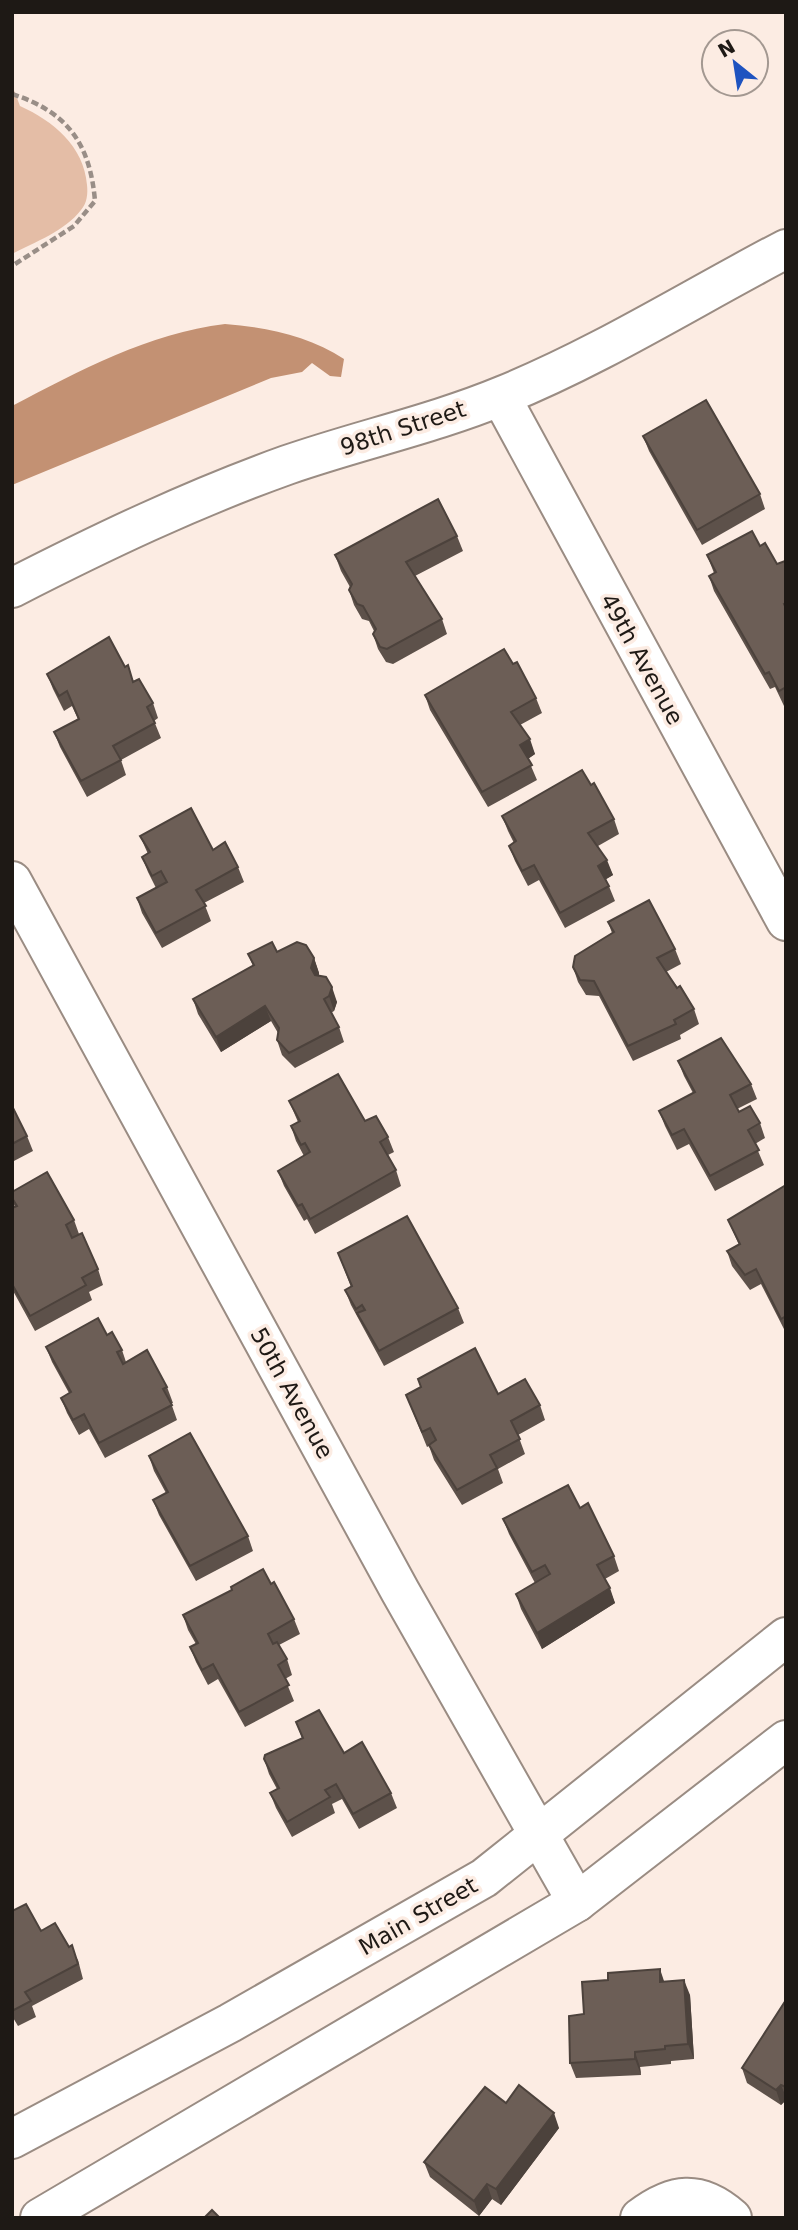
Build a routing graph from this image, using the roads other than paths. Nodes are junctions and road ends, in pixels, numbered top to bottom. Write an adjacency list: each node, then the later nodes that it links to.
1 (786, 250): 2 (street, 98th Street)
2 (500, 397): 3 (street, 98th Street); 5 (street, 49th Avenue)
3 (12, 589)
4 (12, 881): 8 (street, 50th Avenue)
5 (786, 921)
6 (786, 1637): 8 (street, Main Street)
7 (786, 1740): 9 (street)
8 (538, 1837): 9 (street, 50th Avenue); 10 (street, Main Street)
9 (577, 1902): 11 (street)
10 (12, 2139)
11 (40, 2218)
12 (640, 2218): 13 (street)
13 (733, 2218)

